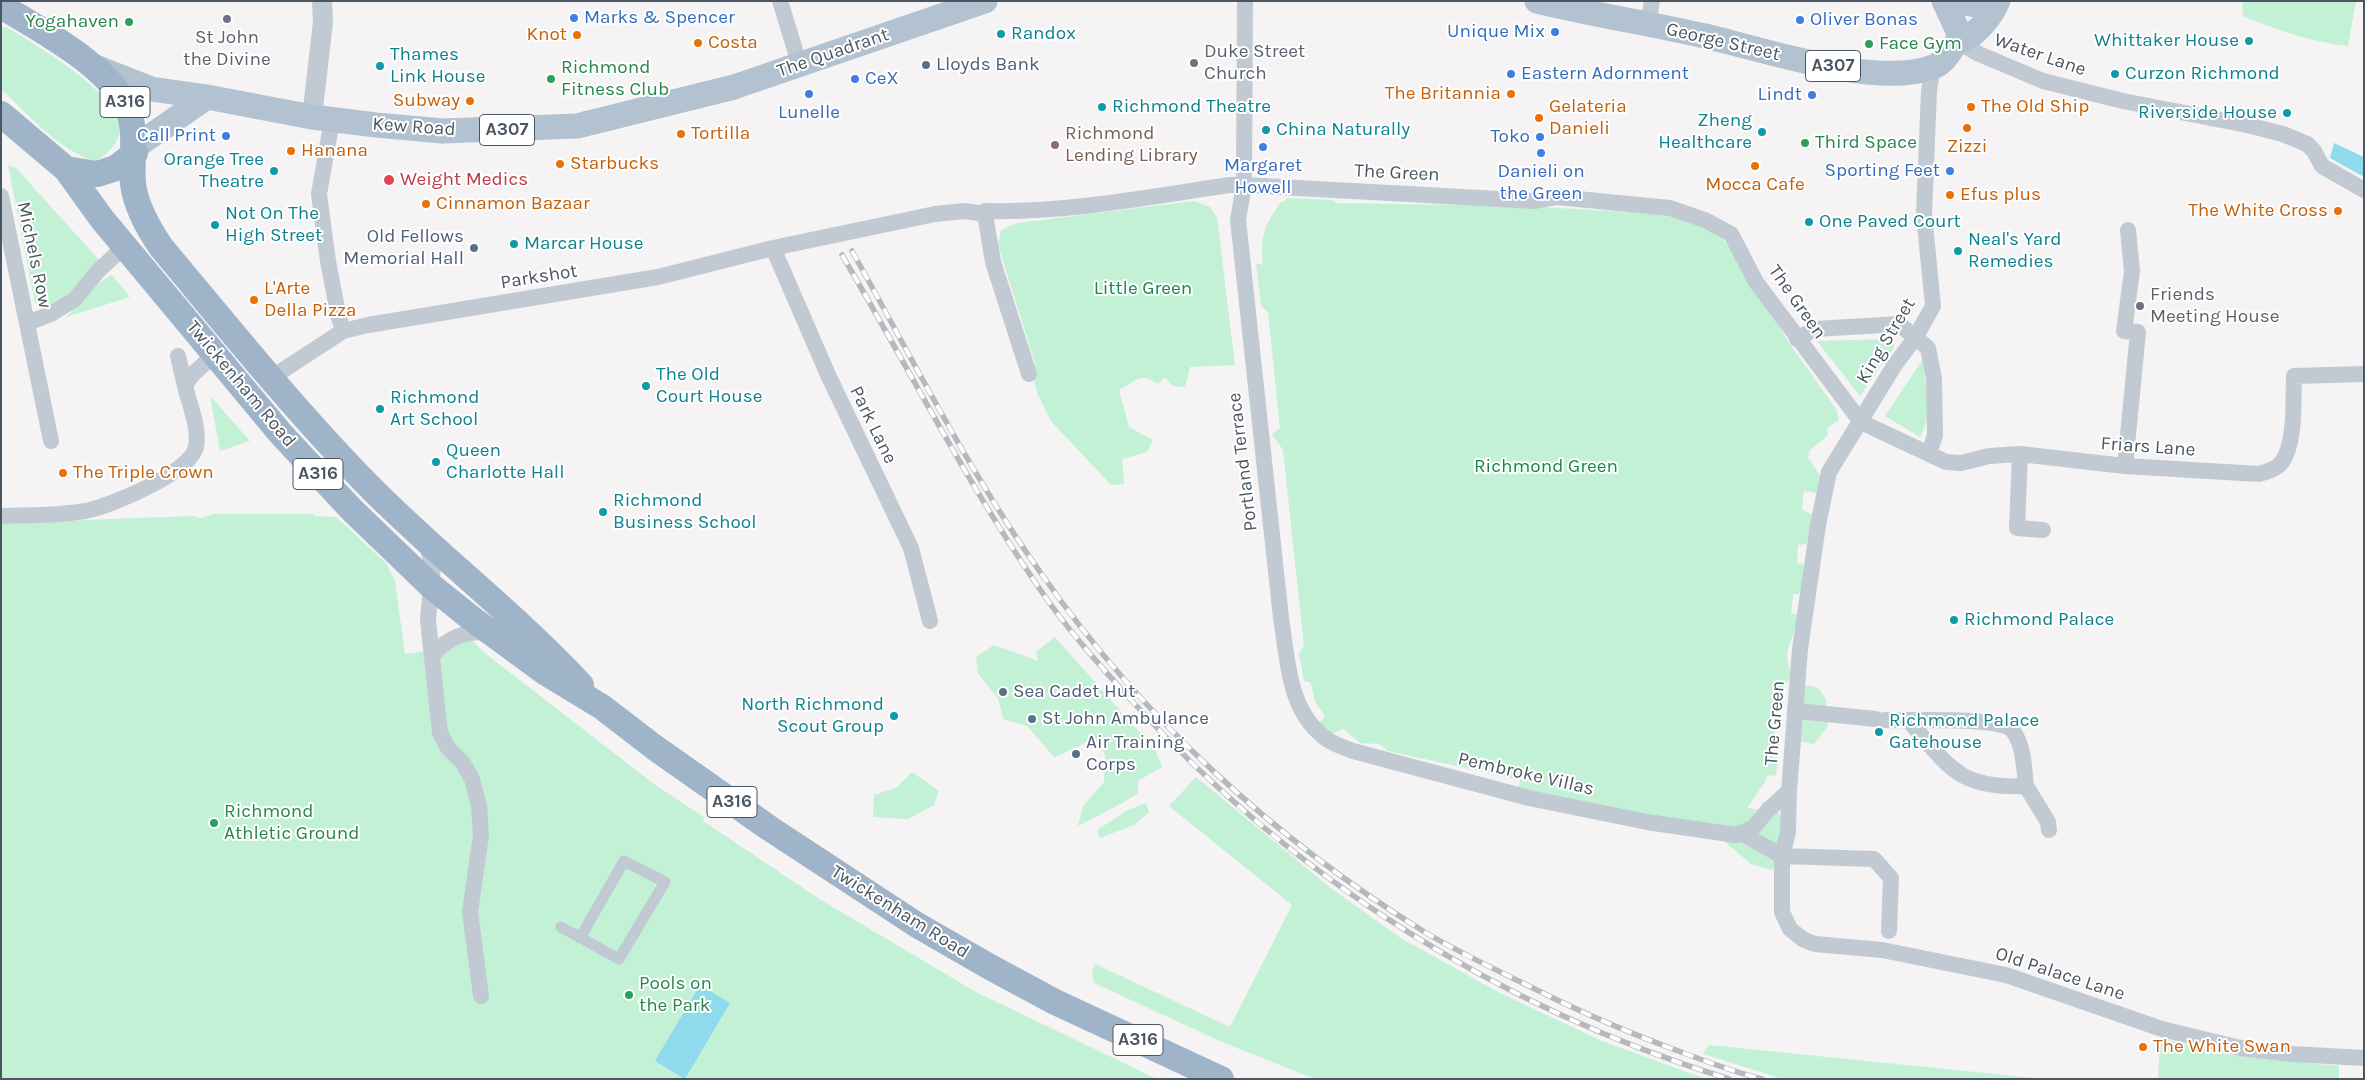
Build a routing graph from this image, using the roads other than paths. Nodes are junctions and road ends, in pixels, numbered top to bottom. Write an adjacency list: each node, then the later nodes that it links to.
1 (322, 1): 18 (street)
2 (780, 1): 13 (street)
3 (985, 1): 13 (main road, The Quadrant / A307)
4 (1245, 1): 22 (street, Portland Terrace)
5 (1537, 1): 11 (main road, George Street / A307)
6 (1944, 1): 12 (main road)
7 (1955, 1): 8 (main road)
8 (1989, 1)
9 (1998, 1): 12 (main road)
10 (1, 6): 14 (highway, A316)
11 (1650, 13): 15 (main road, George Street / A307)
12 (1958, 42): 15 (main road); 23 (street, Water Lane)
13 (799, 63): 17 (main road, The Quadrant / A307)
14 (95, 67): 16 (main road, A307); 20 (highway, A316)
15 (1933, 67): 31 (street, King Street)
16 (207, 97): 18 (main road, Kew Road / A307); 20 (main road)
17 (680, 101): 18 (main road, Kew Road / A307)
18 (322, 118): 30 (street)
19 (6, 119): 21 (highway, A316)
20 (135, 150): 21 (highway); 37 (highway, Twickenham Road / A316)
21 (66, 169): 27 (highway, Twickenham Road / A316)
22 (1244, 185): 25 (street); 32 (street, The Green); 54 (street, Portland Terrace)
23 (2364, 190)
24 (1, 196): 29 (street, Michels Row)
25 (985, 214): 28 (street, Parkshot); 35 (street)
26 (2128, 230): 43 (street)
27 (126, 245): 29 (street, Michels Row); 33 (highway, Twickenham Road / A316)
28 (773, 248): 30 (street, Parkshot); 48 (street, Park Lane)
29 (27, 323): 40 (street, Michels Row)
30 (343, 332): 37 (street, Parkshot)
31 (1915, 338): 32 (street); 39 (street, King Street); 41 (street)
32 (1797, 339): 39 (street, The Green)
33 (216, 352): 38 (street); 47 (highway, Twickenham Road / A316)
34 (178, 356): 38 (street)
35 (1029, 374)
36 (2364, 374): 43 (street, Friars Lane)
37 (271, 378): 46 (highway, Twickenham Road / A316)
38 (185, 386): 44 (street)
39 (1860, 422): 41 (street, Friars Lane); 52 (street, The Green)
40 (52, 441)
41 (1929, 454): 42 (street, Friars Lane)
42 (2020, 454): 43 (street, Friars Lane); 45 (street)
43 (2125, 466)
44 (1, 516)
45 (2043, 530)
46 (425, 541): 47 (street); 51 (highway, Twickenham Road / A316)
47 (431, 586): 49 (highway, Twickenham Road / A316); 50 (street)
48 (930, 621)
49 (493, 634): 50 (street); 51 (highway, Twickenham Road / A316)
50 (432, 656): 63 (street)
51 (602, 707): 65 (highway, Twickenham Road / A316)
52 (1797, 711): 53 (street); 56 (street, The Green)
53 (1909, 721): 55 (street); 55 (street)
54 (1314, 729): 58 (street, Pembroke Villas)
55 (2026, 786): 57 (street)
56 (1789, 791): 58 (street, The Green); 59 (street, Old Palace Lane)
57 (2049, 830)
58 (1739, 835): 59 (street)
59 (1782, 856): 61 (street); 64 (street, Old Palace Lane)
60 (561, 927): 62 (street)
61 (1889, 931)
62 (580, 938): 62 (street)
63 (481, 996)
64 (2364, 1058)
65 (1221, 1079)

